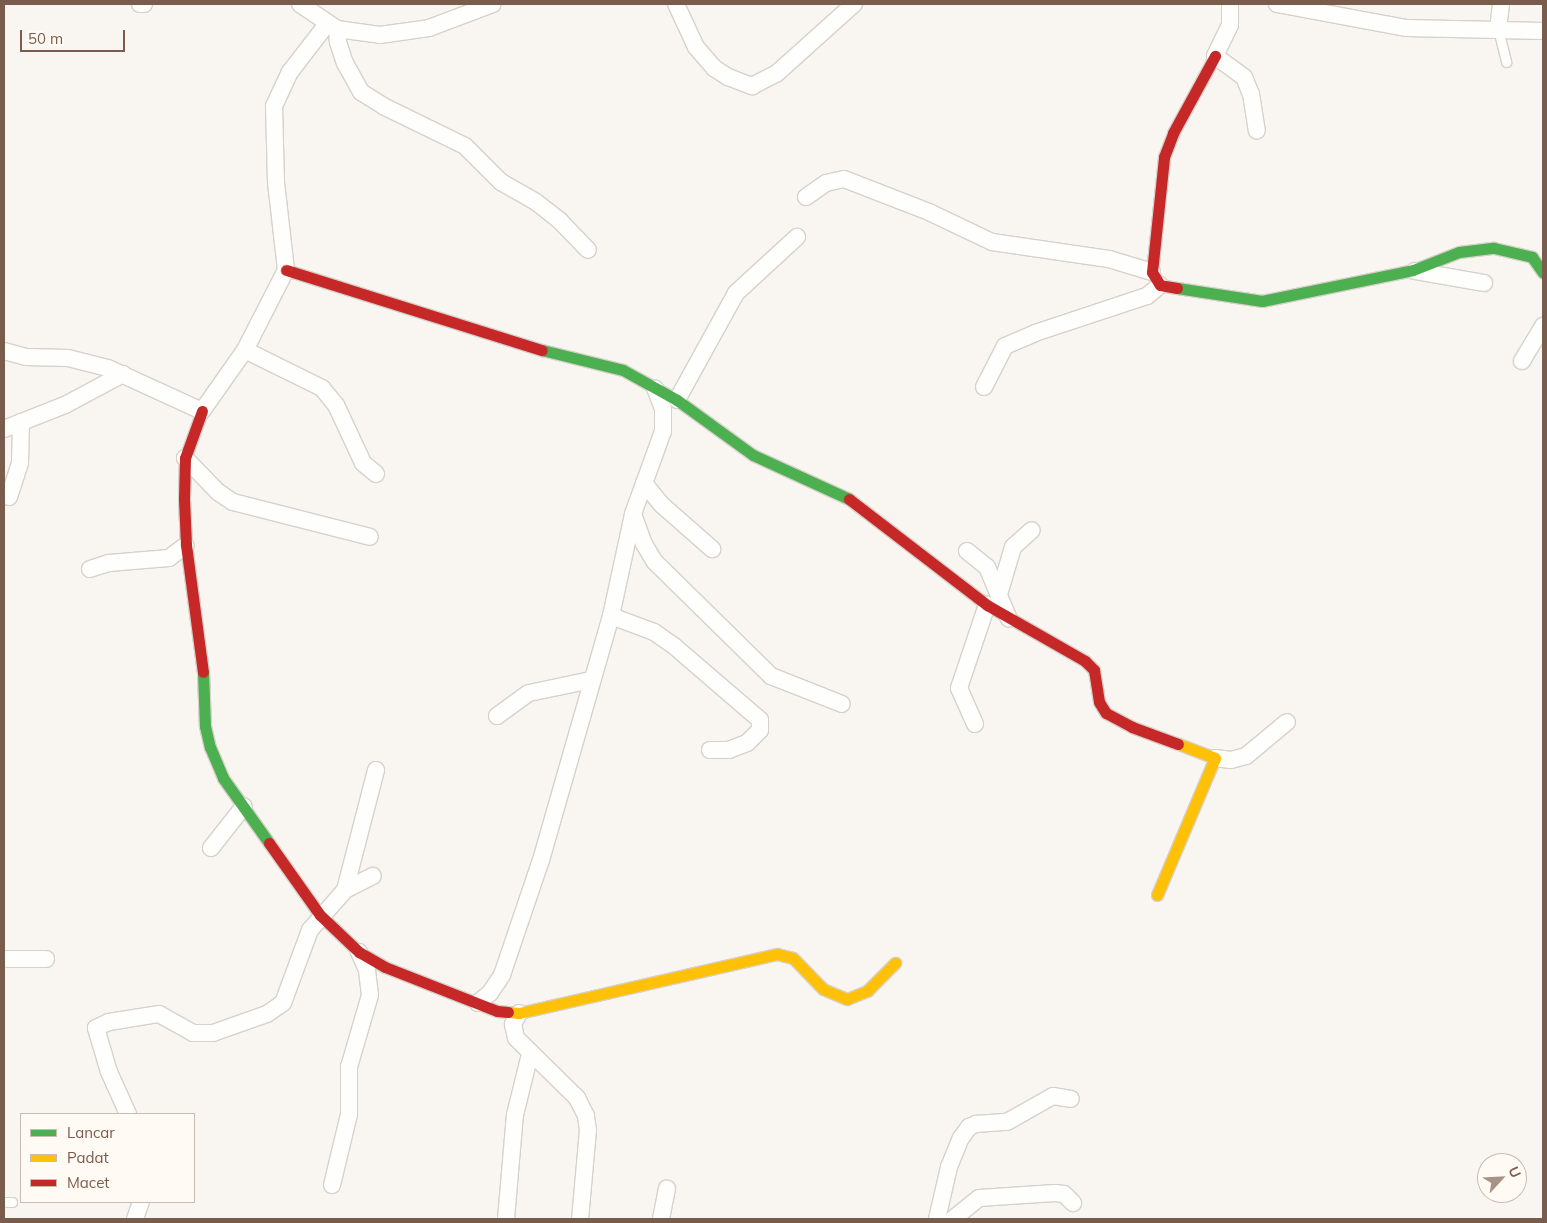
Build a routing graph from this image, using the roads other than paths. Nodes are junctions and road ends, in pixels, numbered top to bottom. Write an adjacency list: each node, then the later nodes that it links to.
1 (140, 4): 2 (street)
2 (144, 4)
3 (300, 4): 10 (street)
4 (493, 4): 10 (street)
5 (676, 4): 6 (street)
6 (854, 4)
7 (1230, 4): 13 (street)
8 (1277, 4): 11 (street)
9 (1501, 4): 11 (street)
10 (332, 26): 18 (street); 19 (street)
11 (1498, 30): 12 (street); 14 (lane)
12 (1543, 31)
13 (1216, 56): 15 (street); 22 (street)
14 (1506, 62)
15 (1256, 131)
16 (806, 197): 22 (street)
17 (797, 237): 31 (street)
18 (588, 250)
19 (286, 270): 25 (street); 30 (street)
20 (1413, 270): 21 (street); 22 (street); 23 (street)
21 (1543, 273)
22 (1156, 279): 29 (street)
23 (1484, 283)
24 (1543, 326): 27 (street)
25 (245, 350): 32 (street); 36 (street)
26 (4, 351): 28 (street)
27 (1522, 361)
28 (124, 374): 32 (street); 33 (street)
29 (984, 387)
30 (655, 388): 31 (street); 37 (street)
31 (678, 400): 47 (street)
32 (202, 411): 35 (street)
33 (22, 422): 34 (street); 38 (street)
34 (4, 429)
35 (186, 458): 41 (street); 42 (street)
36 (376, 474)
37 (644, 483): 39 (street); 43 (street)
38 (9, 497)
39 (633, 514): 48 (street); 51 (street)
40 (1032, 530): 46 (street)
41 (370, 537)
42 (186, 545): 45 (street); 58 (street)
43 (712, 550)
44 (967, 551): 46 (street)
45 (90, 569)
46 (1000, 590): 49 (street)
47 (987, 605): 49 (street); 54 (street)
48 (611, 616): 50 (street); 55 (street)
49 (1009, 618): 56 (street)
50 (591, 680): 52 (street); 68 (street)
51 (842, 704)
52 (497, 716)
53 (1287, 722): 56 (street)
54 (975, 724)
55 (710, 750)
56 (1215, 758): 62 (street)
57 (376, 770): 61 (street)
58 (244, 806): 59 (street); 63 (street)
59 (211, 848)
60 (373, 876): 61 (street)
61 (345, 890): 63 (street)
62 (1157, 895)
63 (320, 915): 64 (street); 72 (street)
64 (359, 952): 68 (street); 73 (street)
65 (4, 959): 66 (street)
66 (46, 959)
67 (895, 963): 69 (street)
68 (478, 1003): 69 (street)
69 (519, 1013): 70 (street)
70 (530, 1054): 78 (street); 79 (street)
71 (1071, 1098): 81 (street)
72 (128, 1113)
73 (332, 1185)
74 (667, 1189): 80 (street)
75 (141, 1203): 77 (street)
76 (1073, 1203): 82 (street)
77 (135, 1219)
78 (506, 1219)
79 (580, 1219)
80 (661, 1219)
81 (937, 1219)
82 (953, 1219)

